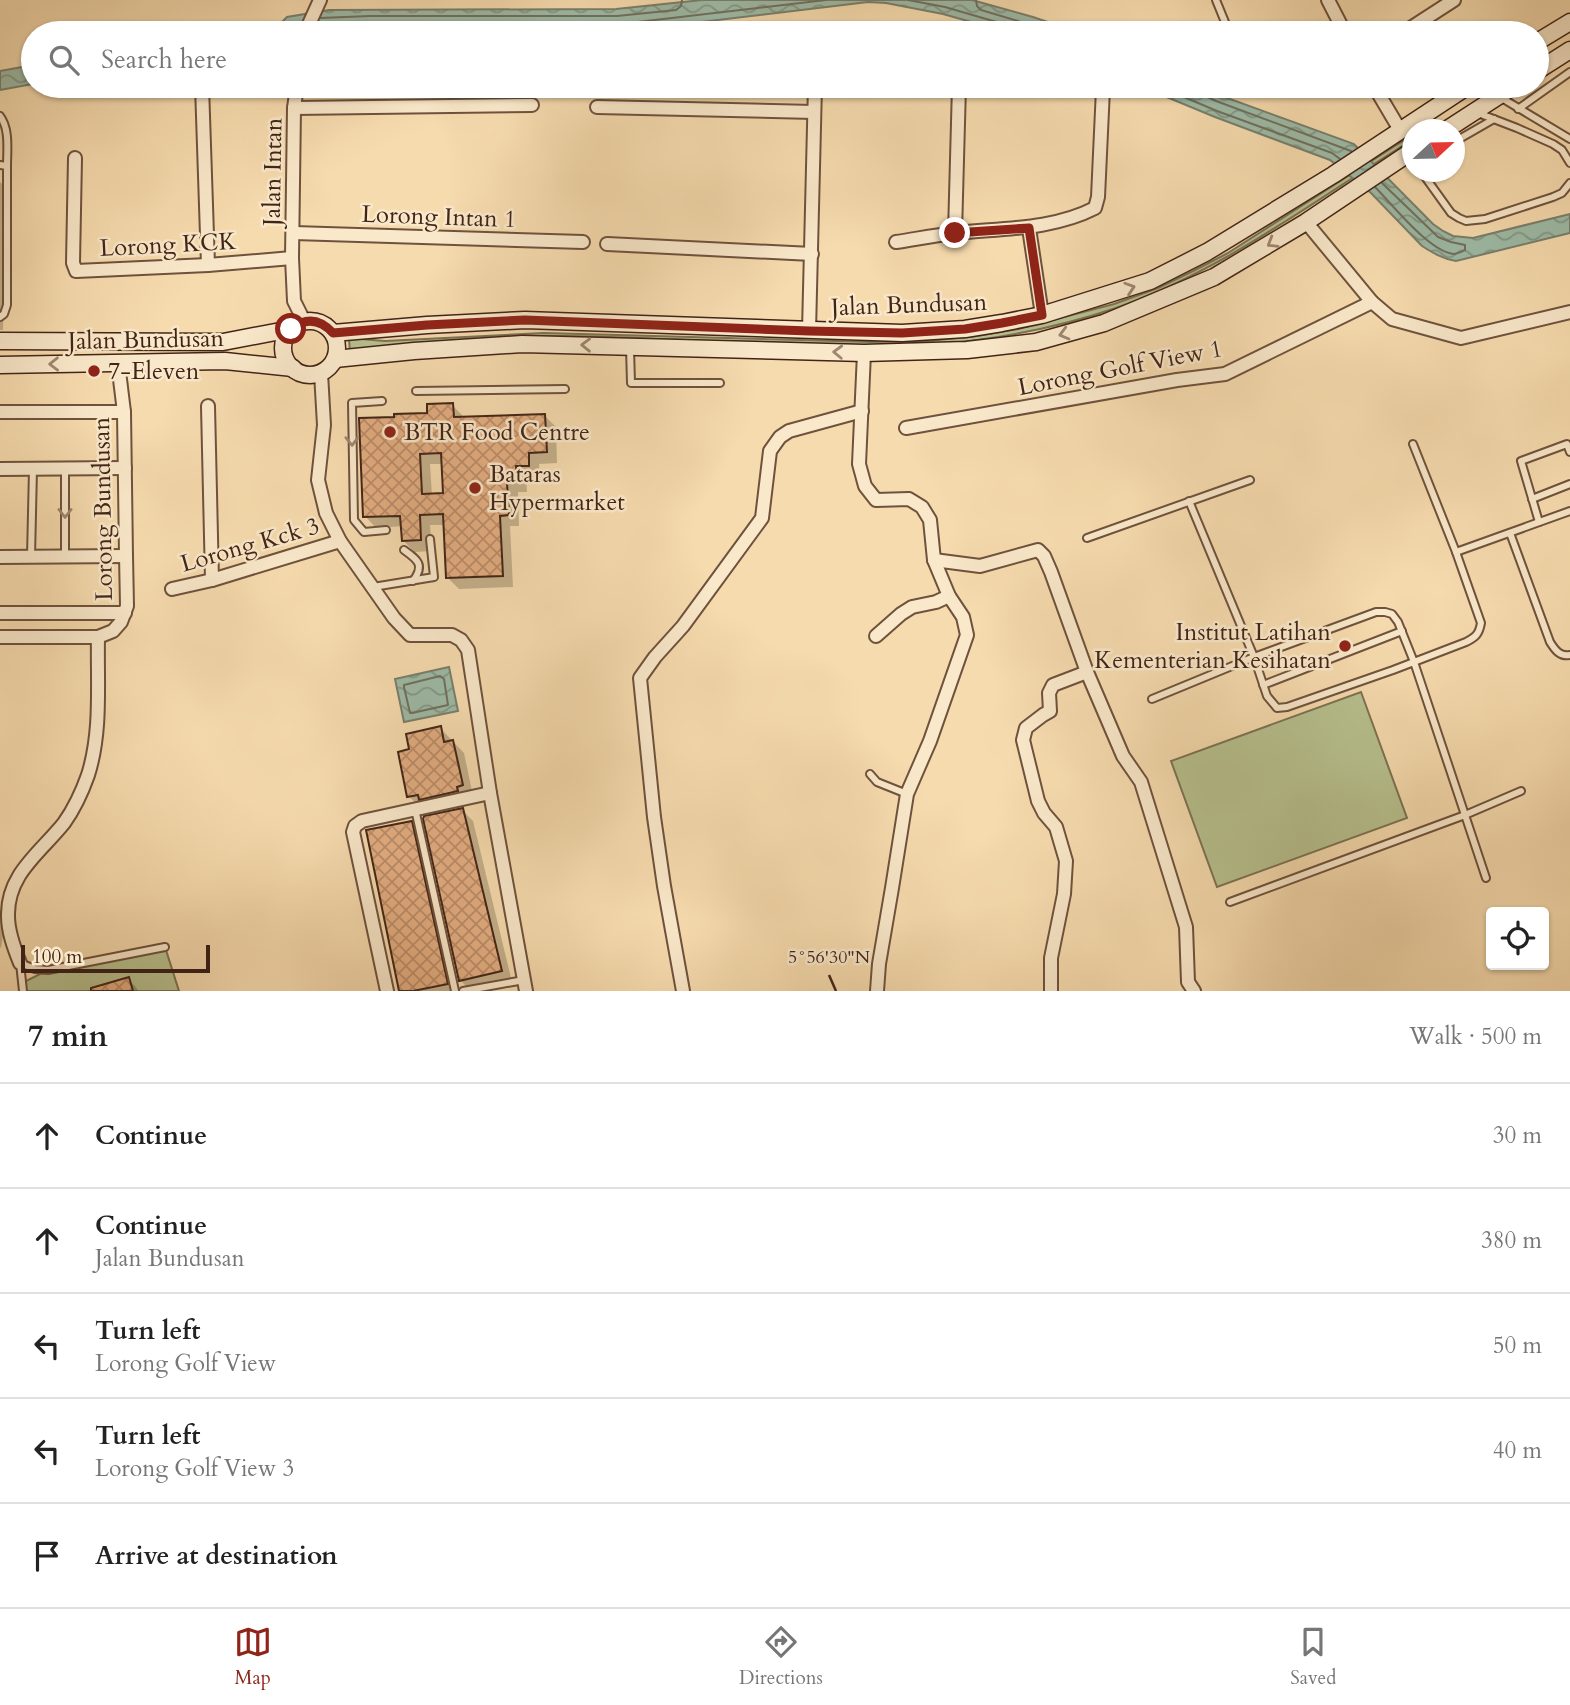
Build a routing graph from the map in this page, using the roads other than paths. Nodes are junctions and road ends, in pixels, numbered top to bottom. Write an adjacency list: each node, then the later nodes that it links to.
1 (1216, 0): 6 (lane)
2 (1328, 0): 7 (street)
3 (1454, 0): 8 (street)
4 (318, 4): 5 (street)
5 (310, 21)
6 (1225, 21)
7 (1339, 21)
8 (1422, 21)
9 (1570, 22): 10 (main road)
10 (1549, 35)
11 (1570, 50): 12 (main road)
12 (1549, 63)
13 (1570, 72): 14 (lane)
14 (1549, 87)
15 (202, 98): 52 (street)
16 (295, 98): 27 (street, Jalan Intan)
17 (815, 98): 30 (street)
18 (959, 98): 46 (street)
19 (1103, 98): 44 (street)
20 (1381, 98): 34 (street)
21 (1449, 98): 34 (main road, Jalan Bundusan)
22 (1495, 98): 29 (main road)
23 (1501, 98): 28 (lane)
24 (1533, 98): 28 (lane)
25 (532, 106): 27 (street)
26 (597, 107): 30 (street)
27 (294, 108): 45 (street, Jalan Intan)
28 (1518, 109): 36 (lane)
29 (1473, 111): 32 (main road); 33 (lane)
30 (814, 113): 50 (street)
31 (0, 116): 40 (lane)
32 (1462, 119)
33 (1494, 120): 35 (lane); 39 (lane)
34 (1400, 130): 55 (main road, Jalan Bundusan, one-way to 34)
35 (1465, 136)
36 (1570, 139)
37 (75, 158): 52 (street, Lorong KCK)
38 (1402, 158): 43 (main road, Jalan Bundusan)
39 (1570, 163)
40 (4, 165): 56 (lane)
41 (1429, 182): 42 (lane)
42 (1570, 183)
43 (1306, 222): 53 (street); 62 (main road, Jalan Bundusan, one-way to 62)
44 (1029, 228): 46 (street); 55 (street)
45 (294, 233): 47 (street, Lorong Intan 1); 51 (street, Jalan Intan)
46 (955, 233): 48 (street)
47 (583, 242)
48 (896, 242)
49 (607, 244): 50 (street)
50 (812, 254): 58 (street)
51 (292, 258): 52 (street, Lorong KCK); 57 (street, Jalan Intan)
52 (208, 265)
53 (1372, 302): 54 (street); 76 (street, Lorong Golf View 1)
54 (1570, 312)
55 (1042, 315): 58 (main road, Jalan Bundusan)
56 (0, 317)
57 (298, 325): 59 (main road); 60 (main road, Jalan Bundusan); 66 (main road)
58 (809, 331): 59 (main road, Jalan Bundusan)
59 (333, 333): 63 (main road)
60 (5, 339)
61 (630, 346): 62 (main road, Jalan Bundusan, one-way to 61); 63 (main road, Jalan Bundusan, one-way to 63); 68 (lane)
62 (864, 353): 73 (street)
63 (335, 359): 67 (main road)
64 (118, 363): 65 (main road, Jalan Bundusan, one-way to 65); 66 (main road, Jalan Bundusan); 75 (street, Lorong Bundusan)
65 (0, 365)
66 (293, 368): 67 (main road)
67 (321, 373): 93 (street)
68 (720, 383)
69 (565, 388): 70 (lane)
70 (416, 391)
71 (382, 401): 89 (lane, one-way to 89)
72 (208, 406): 101 (street)
73 (862, 411): 100 (street); 133 (street)
74 (0, 412): 75 (street)
75 (124, 412): 79 (street, Lorong Bundusan)
76 (905, 428)
77 (1413, 444): 95 (lane)
78 (1570, 452): 85 (lane)
79 (125, 468): 82 (street); 96 (street, Lorong Bundusan)
80 (0, 469): 81 (street)
81 (33, 469): 82 (street); 97 (lane)
82 (65, 469): 98 (lane, one-way to 98)
83 (1251, 480): 86 (lane)
84 (1570, 484): 85 (lane)
85 (1532, 499): 88 (lane)
86 (1189, 501): 91 (lane); 113 (lane)
87 (1570, 511): 88 (lane)
88 (1539, 522): 90 (lane)
89 (386, 530)
90 (1510, 533): 95 (lane); 112 (lane)
91 (1087, 538)
92 (430, 539): 102 (lane)
93 (340, 541): 101 (street, Lorong Kck 3); 103 (street)
94 (404, 550): 102 (lane)
95 (1456, 552): 114 (lane)
96 (126, 556): 98 (street); 107 (street, Lorong Bundusan)
97 (31, 557): 98 (street); 99 (street)
98 (65, 557)
99 (0, 558)
100 (934, 560): 105 (street); 115 (street)
101 (212, 580): 104 (street, Lorong Kck 3)
102 (413, 580): 103 (lane)
103 (373, 587): 120 (street)
104 (172, 589)
105 (949, 596): 109 (street); 121 (street)
106 (0, 613): 107 (street)
107 (125, 613): 111 (street, Lorong Bundusan)
108 (1402, 631): 113 (lane); 114 (lane); 116 (lane)
109 (876, 636)
110 (0, 637): 111 (street)
111 (98, 637): 127 (street, Lorong Bundusan)
112 (1570, 655)
113 (1254, 657): 116 (lane); 117 (lane)
114 (1415, 662): 116 (lane); 123 (lane)
115 (1087, 672): 135 (street); 136 (street)
116 (1263, 685)
117 (1153, 699)
118 (870, 774): 121 (lane)
119 (1521, 791): 123 (lane)
120 (490, 793): 122 (street); 128 (street)
121 (907, 794): 134 (street)
122 (415, 809): 130 (street); 131 (lane)
123 (1465, 815): 124 (lane); 125 (lane)
124 (1486, 878)
125 (1230, 902)
126 (165, 947): 127 (lane)
127 (20, 962): 129 (lane, Lorong Bundusan)
128 (525, 985): 132 (lane)
129 (23, 991)
130 (387, 991)
131 (455, 991)
132 (463, 991)
133 (683, 991)
134 (877, 991)
135 (1051, 991)
136 (1194, 991)

